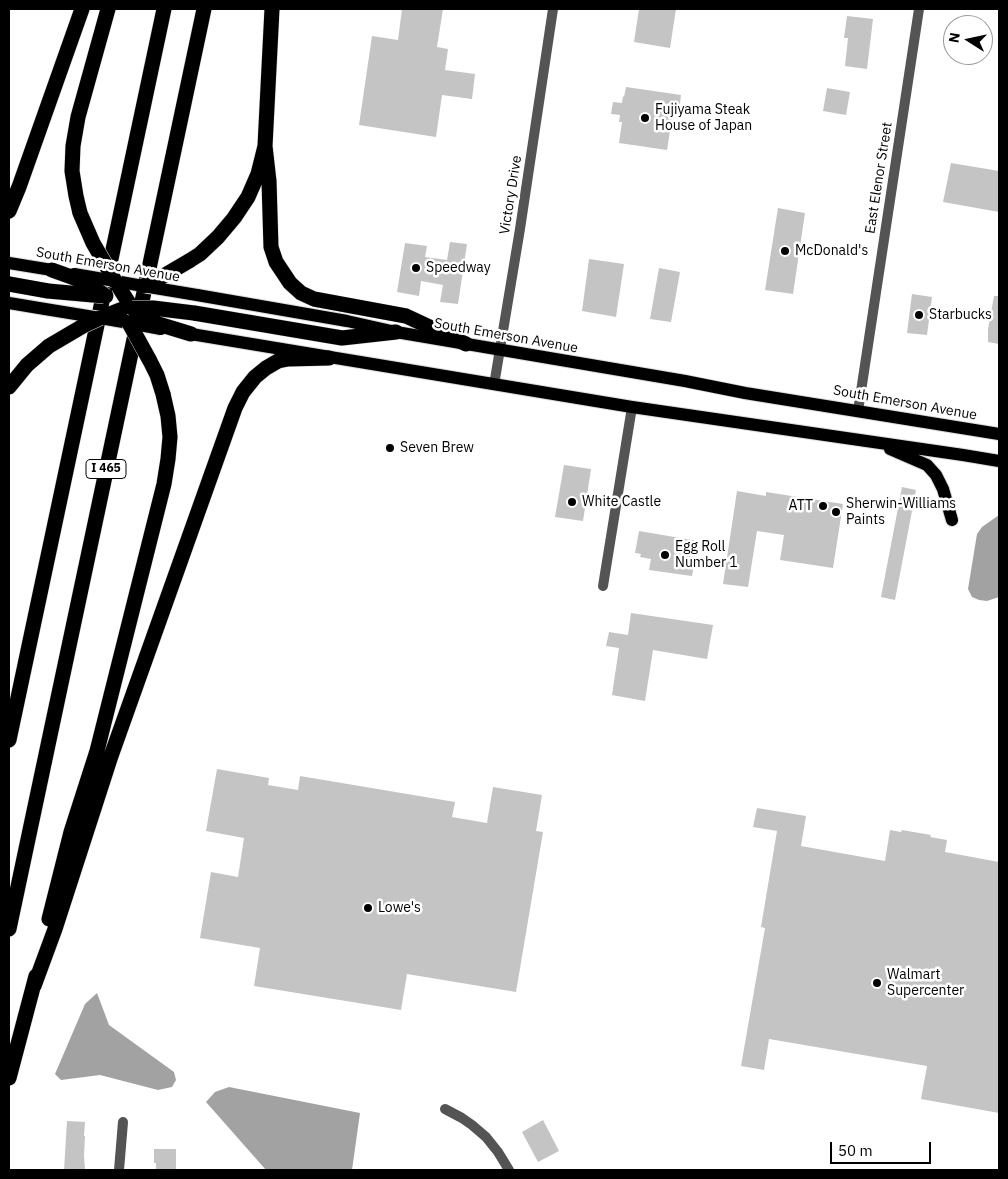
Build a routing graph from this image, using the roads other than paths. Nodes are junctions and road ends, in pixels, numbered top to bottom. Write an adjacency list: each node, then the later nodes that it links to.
1 (82, 9): 9 (highway)
2 (108, 9): 14 (highway, bridge)
3 (164, 9): 34 (highway, I 465)
4 (204, 9): 35 (highway, I 465)
5 (272, 9): 8 (highway)
6 (553, 9): 23 (street, Victory Drive)
7 (919, 9): 28 (street, East Elenor Street)
8 (265, 146): 13 (highway, bridge); 22 (highway)
9 (9, 212)
10 (9, 263): 11 (main road, South Emerson Avenue)
11 (52, 270): 14 (main road, South Emerson Avenue, bridge); 15 (highway, bridge)
12 (9, 284): 15 (highway, bridge)
13 (143, 286): 14 (highway); 20 (main road, South Emerson Avenue, bridge)
14 (119, 288): 15 (highway); 17 (highway)
15 (106, 296): 17 (highway)
16 (9, 302): 18 (main road, bridge)
17 (126, 309): 18 (highway); 19 (highway); 20 (highway, bridge); 21 (highway, bridge)
18 (100, 318): 19 (main road); 26 (highway, bridge)
19 (129, 323): 21 (main road, bridge); 36 (highway, bridge)
20 (396, 332): 22 (main road, South Emerson Avenue)
21 (191, 334): 24 (main road)
22 (466, 344): 23 (main road, South Emerson Avenue)
23 (500, 349): 25 (street, Victory Drive); 28 (main road, South Emerson Avenue)
24 (329, 358): 25 (main road); 36 (highway)
25 (494, 385): 27 (main road)
26 (9, 387)
27 (632, 407): 30 (main road); 33 (street)
28 (858, 411): 29 (main road, South Emerson Avenue)
29 (999, 434)
30 (879, 443): 31 (main road); 32 (main road)
31 (999, 461)
32 (952, 520)
33 (603, 586)
34 (9, 740)
35 (9, 929)
36 (34, 986): 37 (highway)
37 (9, 1078)
38 (445, 1109): 41 (street)
39 (123, 1122): 40 (street)
40 (119, 1170)
41 (508, 1170)

